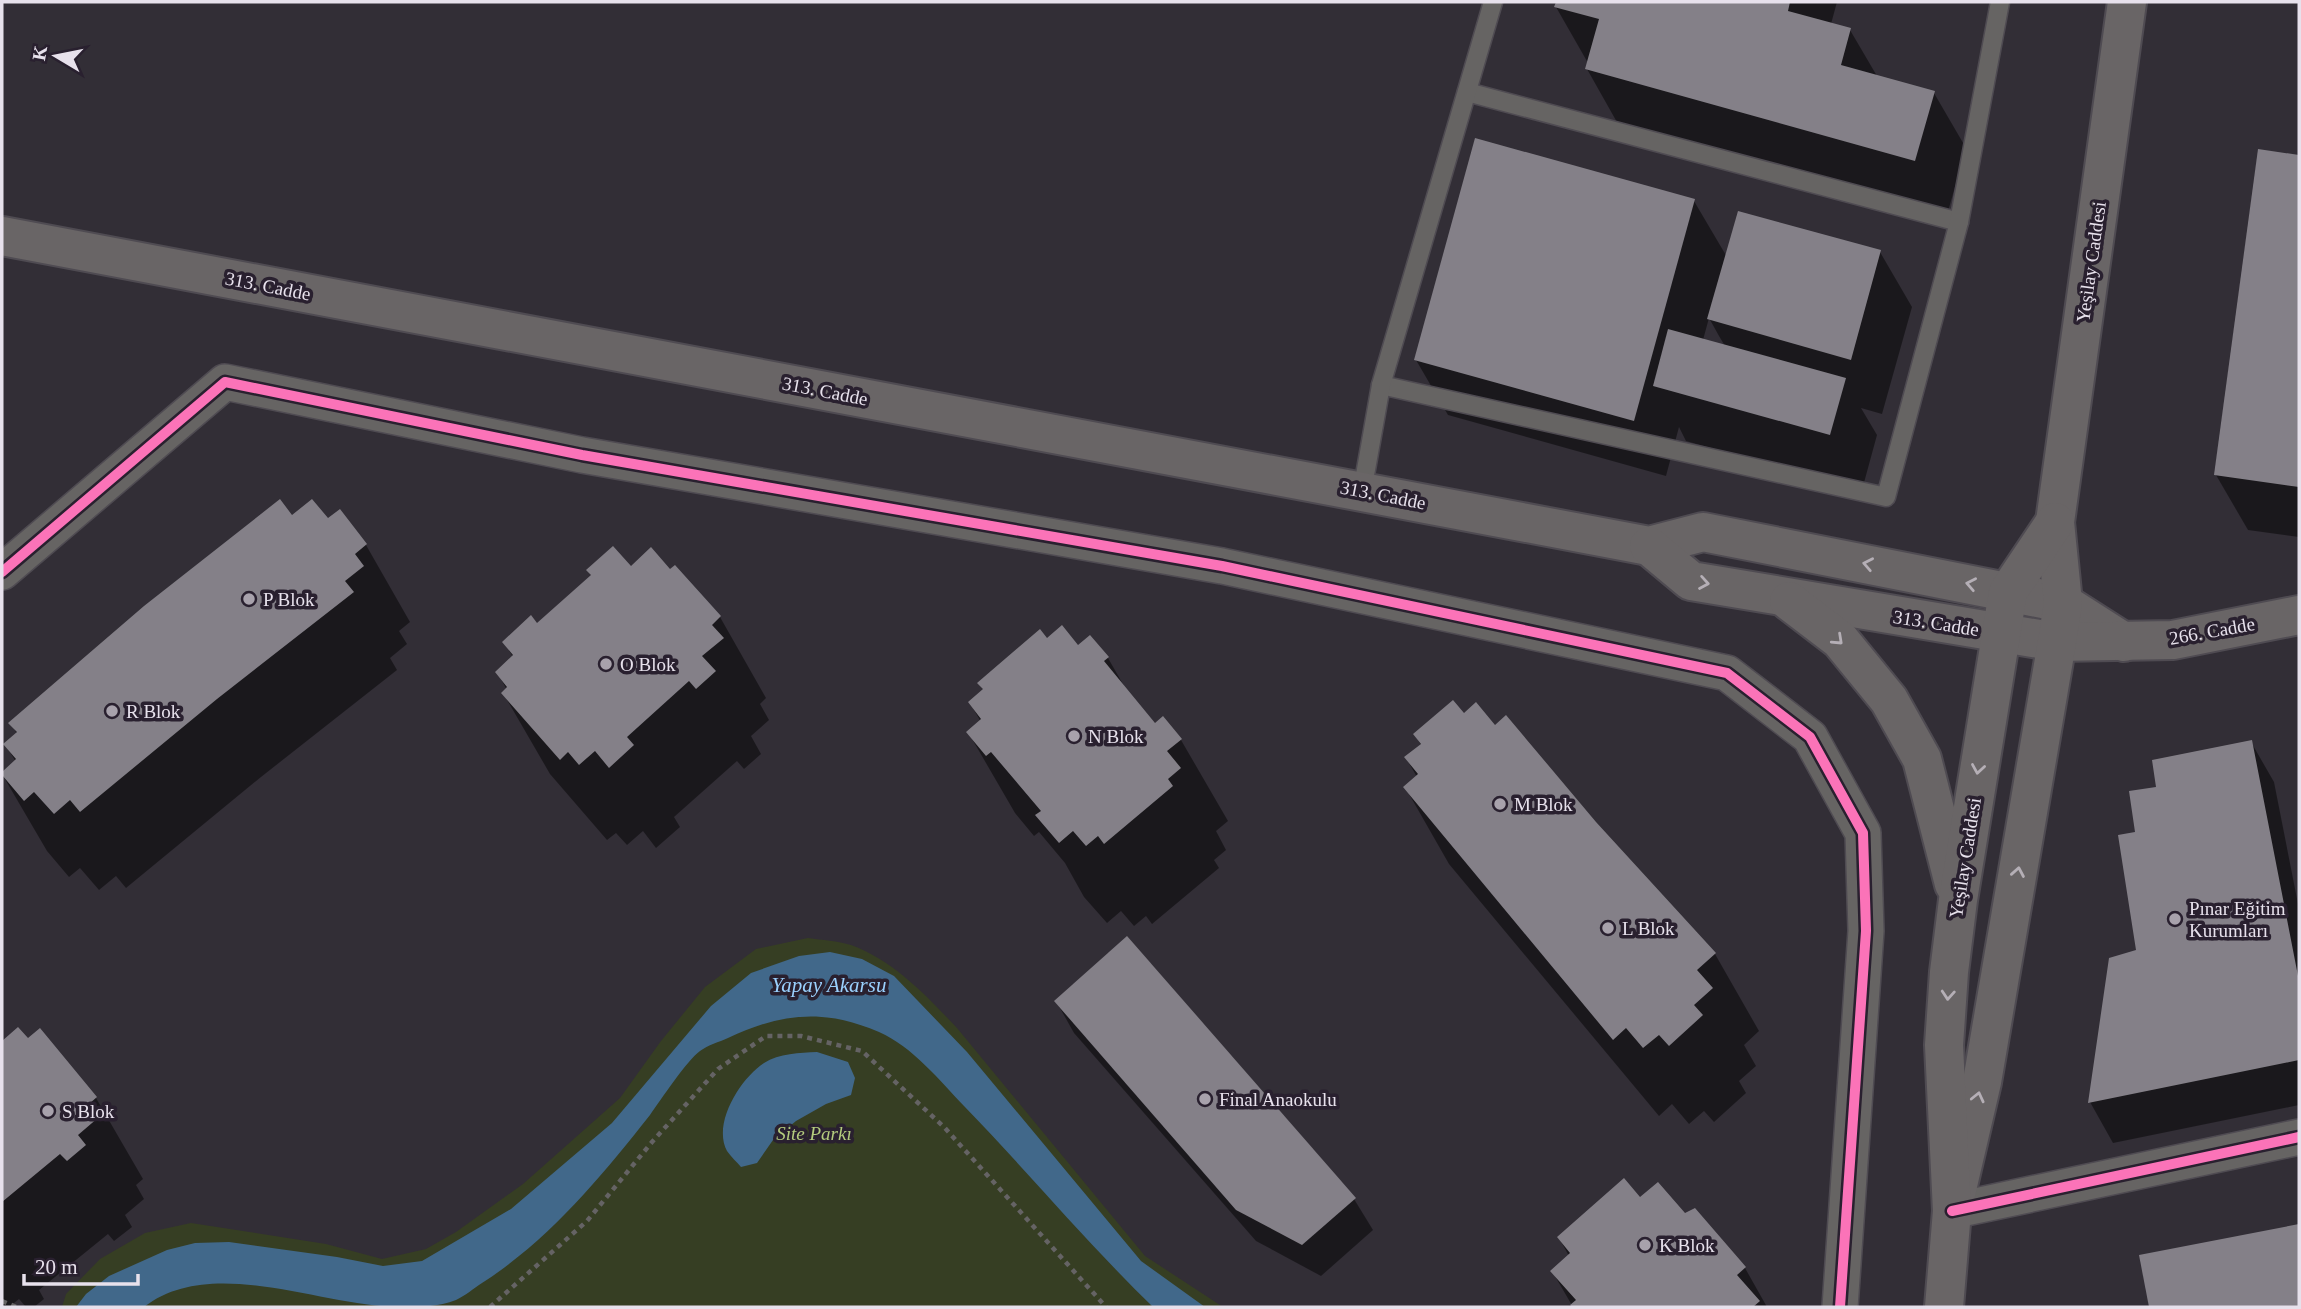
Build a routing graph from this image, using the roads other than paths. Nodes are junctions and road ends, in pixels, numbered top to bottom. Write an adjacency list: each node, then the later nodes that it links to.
1 (1493, 2): 4 (lane)
2 (2000, 2): 5 (lane)
3 (2127, 2): 9 (main road, Yeşilay Caddesi)
4 (1467, 92): 5 (lane); 7 (lane)
5 (1959, 222): 7 (lane)
6 (2, 237): 8 (main road, 313. Cadde)
7 (1381, 385): 8 (lane)
8 (1363, 492): 10 (main road, 313. Cadde)
9 (2055, 522): 12 (main road, Yeşilay Caddesi); 12 (main road, Yeşilay Caddesi)
10 (1649, 546): 12 (main road, 313. Cadde, one-way to 10); 13 (main road, 313. Cadde, one-way to 13)
11 (2, 572): 20 (street)
12 (2036, 597): 15 (main road, Yeşilay Caddesi); 15 (main road, Yeşilay Caddesi); 16 (main road)
13 (1784, 598): 15 (main road, 313. Cadde); 17 (main road, one-way to 17)
14 (2299, 615): 16 (main road, 266. Cadde)
15 (2029, 638): 16 (main road, 266. Cadde); 17 (main road, Yeşilay Caddesi, one-way to 17); 19 (main road, Yeşilay Caddesi, one-way to 15)
16 (2124, 642)
17 (1958, 900): 19 (main road, Yeşilay Caddesi, one-way to 19)
18 (2299, 1137): 19 (street)
19 (1952, 1211): 21 (main road, Yeşilay Caddesi)
20 (1840, 1307)
21 (1944, 1307)

